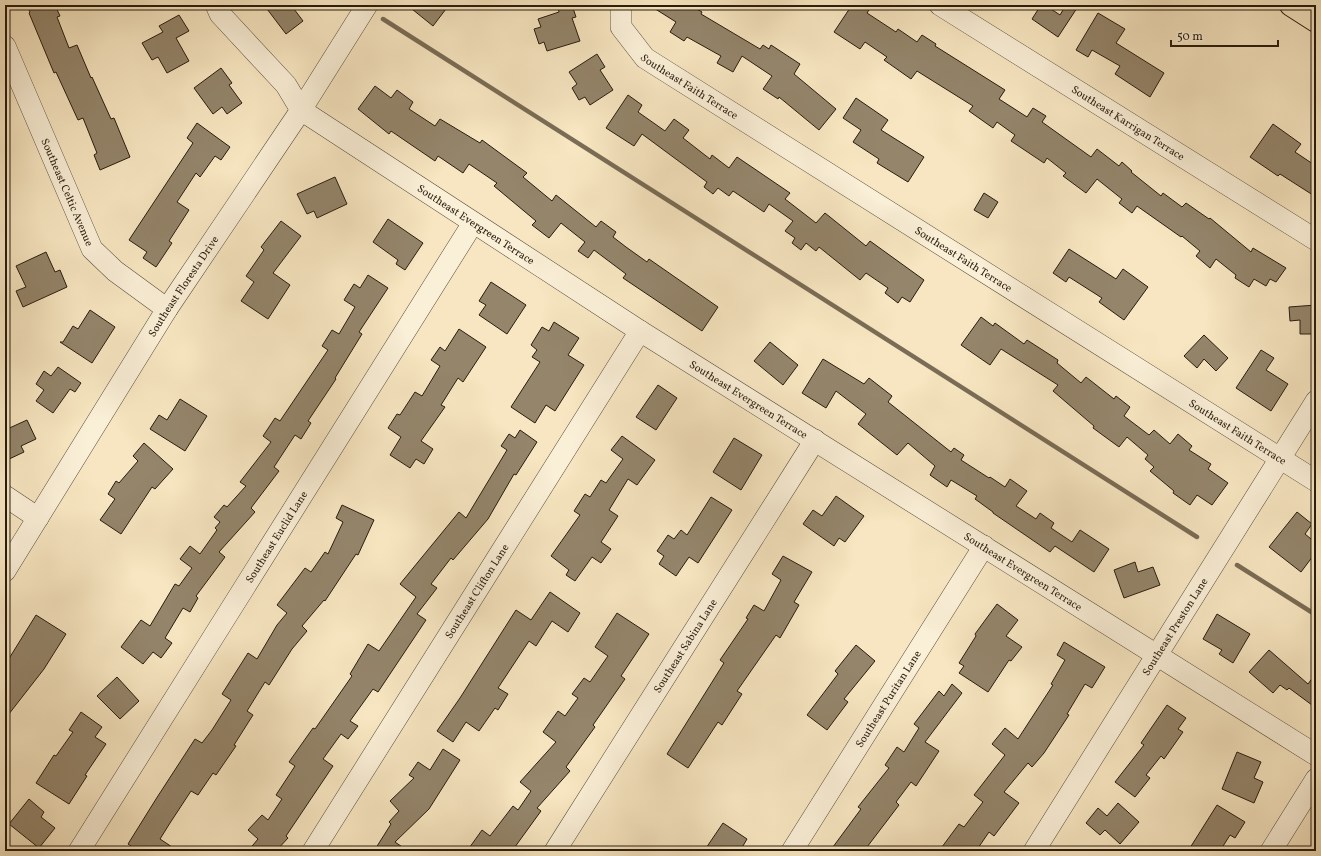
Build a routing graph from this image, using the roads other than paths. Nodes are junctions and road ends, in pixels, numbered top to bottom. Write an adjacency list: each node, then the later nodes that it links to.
1 (216, 5): 8 (street, Southeast Evergreen Terrace)
2 (367, 5): 8 (street, Southeast Floresta Drive)
3 (621, 5): 15 (street, Southeast Faith Terrace)
4 (940, 5): 10 (street, Southeast Karrigan Terrace)
5 (1291, 5): 6 (main road)
6 (1316, 21)
7 (5, 46): 11 (street, Southeast Celtic Avenue)
8 (301, 110): 9 (street, Southeast Evergreen Terrace); 11 (street, Southeast Floresta Drive)
9 (473, 223): 12 (street, Southeast Evergreen Terrace); 24 (street, Southeast Euclid Lane)
10 (1316, 240)
11 (167, 309): 18 (street, Southeast Floresta Drive)
12 (640, 331): 14 (street, Southeast Evergreen Terrace); 25 (street, Southeast Clifton Lane)
13 (1316, 401): 15 (street, Southeast Preston Lane)
14 (815, 440): 19 (street, Southeast Evergreen Terrace); 26 (street, Southeast Sabina Lane)
15 (1280, 458): 16 (street, Southeast Faith Terrace); 21 (street, Southeast Preston Lane)
16 (1316, 481)
17 (5, 496): 18 (street)
18 (38, 518): 20 (street, Southeast Floresta Drive)
19 (984, 546): 21 (street, Southeast Evergreen Terrace); 27 (street, Southeast Puritan Lane)
20 (5, 571)
21 (1157, 656): 22 (street, Southeast Evergreen Terrace); 28 (street, Southeast Preston Lane)
22 (1316, 755)
23 (1316, 779): 29 (street)
24 (79, 851)
25 (313, 851)
26 (555, 851)
27 (792, 851)
28 (1034, 851)
29 (1271, 851)

